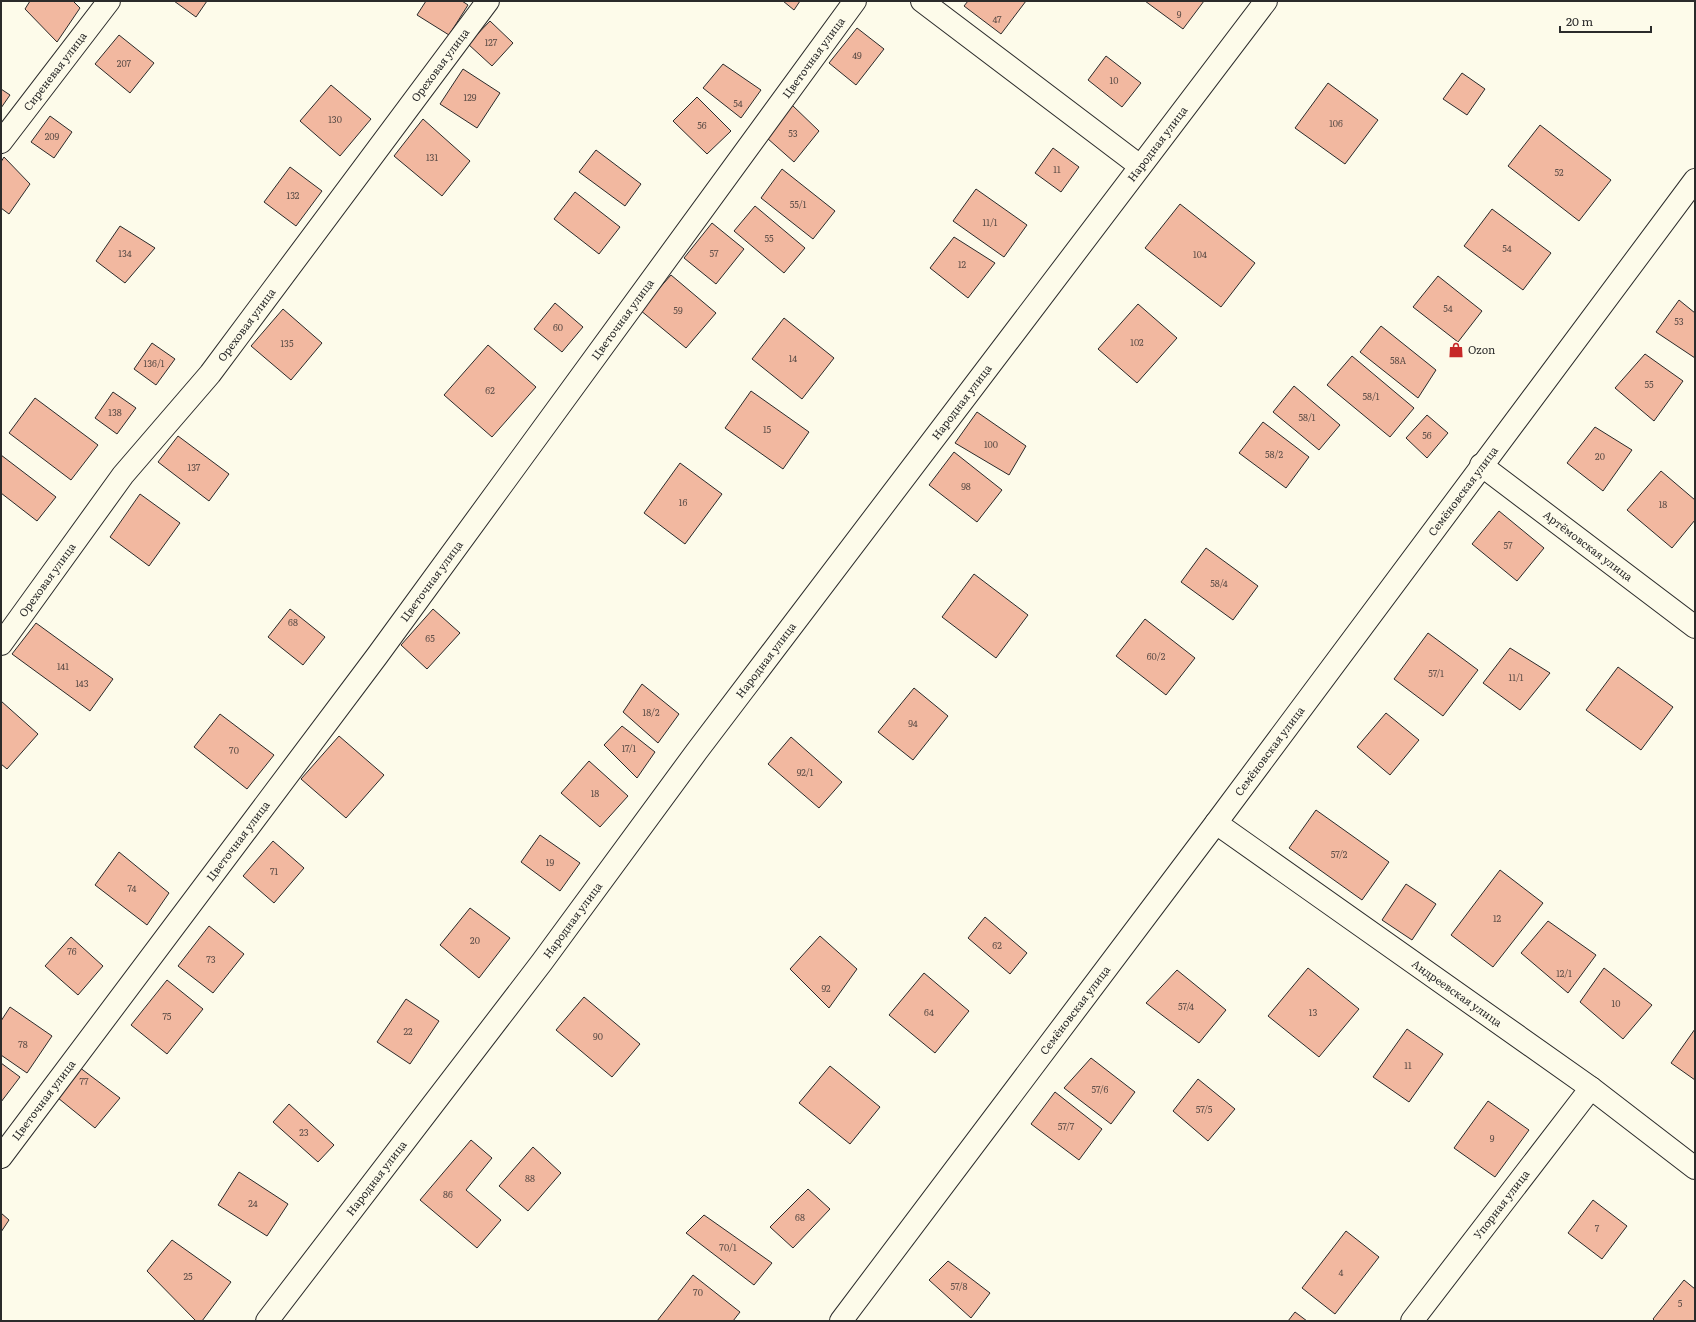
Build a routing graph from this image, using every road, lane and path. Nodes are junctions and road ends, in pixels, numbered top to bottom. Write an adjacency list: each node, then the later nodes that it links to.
1 (109, 1): 6 (street, Сиреневая улица)
2 (488, 1): 11 (street, Ореховая улица)
3 (855, 1): 14 (street, Цветочная улица)
4 (922, 1): 7 (street)
5 (1266, 1): 7 (street, Народная улица)
6 (1, 142)
7 (1140, 166): 16 (street, Народная улица)
8 (1695, 180): 9 (street, Семёновская улица)
9 (1482, 465): 10 (street, Артёмовская улица); 12 (street, Семёновская улица)
10 (1695, 627)
11 (1, 644)
12 (1216, 823): 13 (street, Андреевская улица); 17 (street, Семёновская улица)
13 (1591, 1088): 15 (street, Андреевская улица); 18 (street, Упорная улица)
14 (1, 1157)
15 (1695, 1168)
16 (267, 1321)
17 (841, 1321)
18 (1412, 1321)

